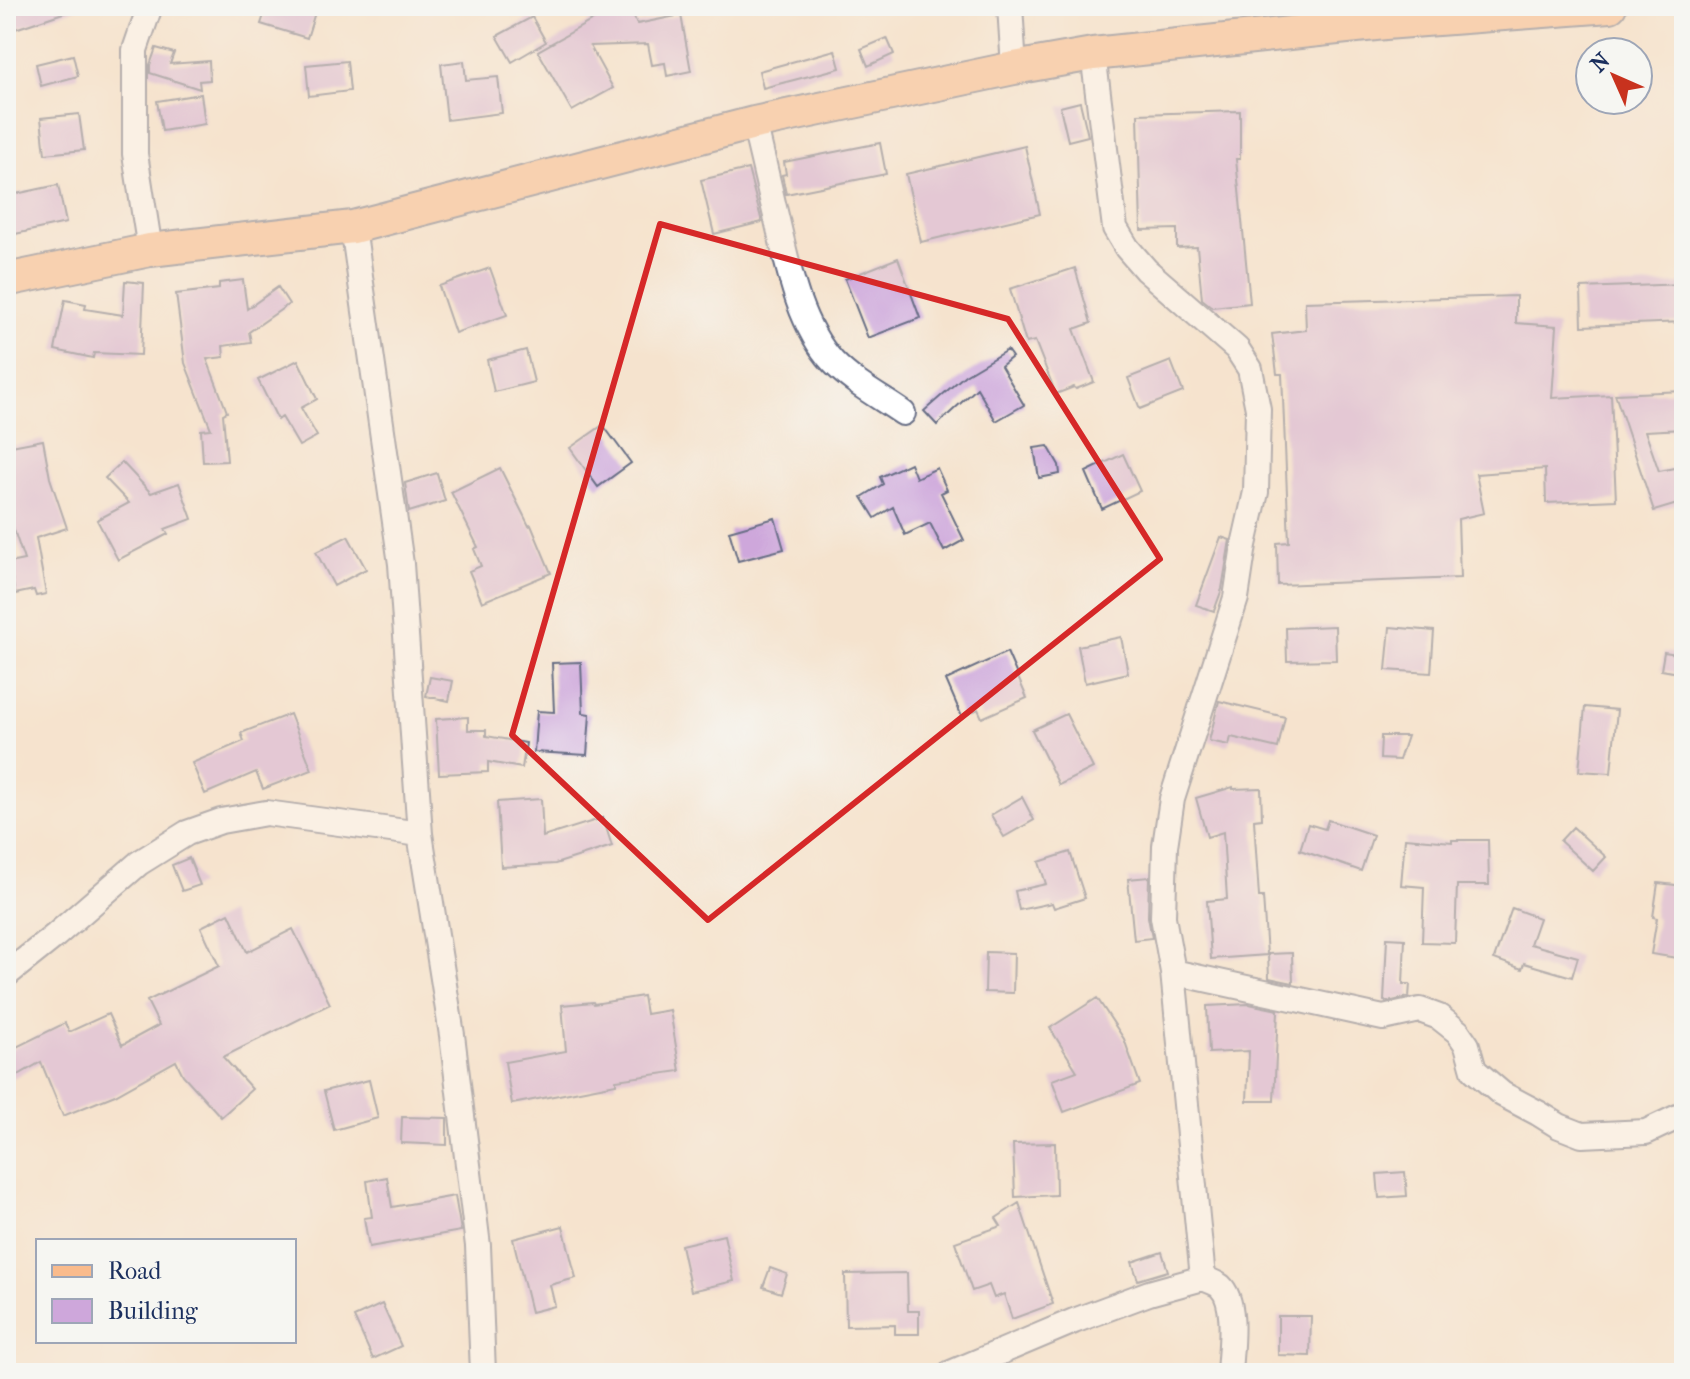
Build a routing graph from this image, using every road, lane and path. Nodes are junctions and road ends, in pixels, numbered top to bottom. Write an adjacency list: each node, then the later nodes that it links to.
1 (150, 6): 9 (street)
2 (1010, 6): 6 (street)
3 (1610, 6): 4 (main road)
4 (1387, 14): 5 (main road)
5 (1093, 54): 6 (main road); 13 (street)
6 (1014, 68): 7 (main road)
7 (754, 123): 8 (main road); 11 (street)
8 (353, 227): 9 (main road); 12 (street)
9 (150, 250): 10 (main road)
10 (6, 280)
11 (903, 413)
12 (420, 834): 14 (street); 17 (street)
13 (1173, 972): 15 (street); 16 (street)
14 (6, 975)
15 (1684, 1114)
16 (1203, 1278): 18 (street); 19 (street)
17 (486, 1371)
18 (951, 1373)
19 (1229, 1373)

